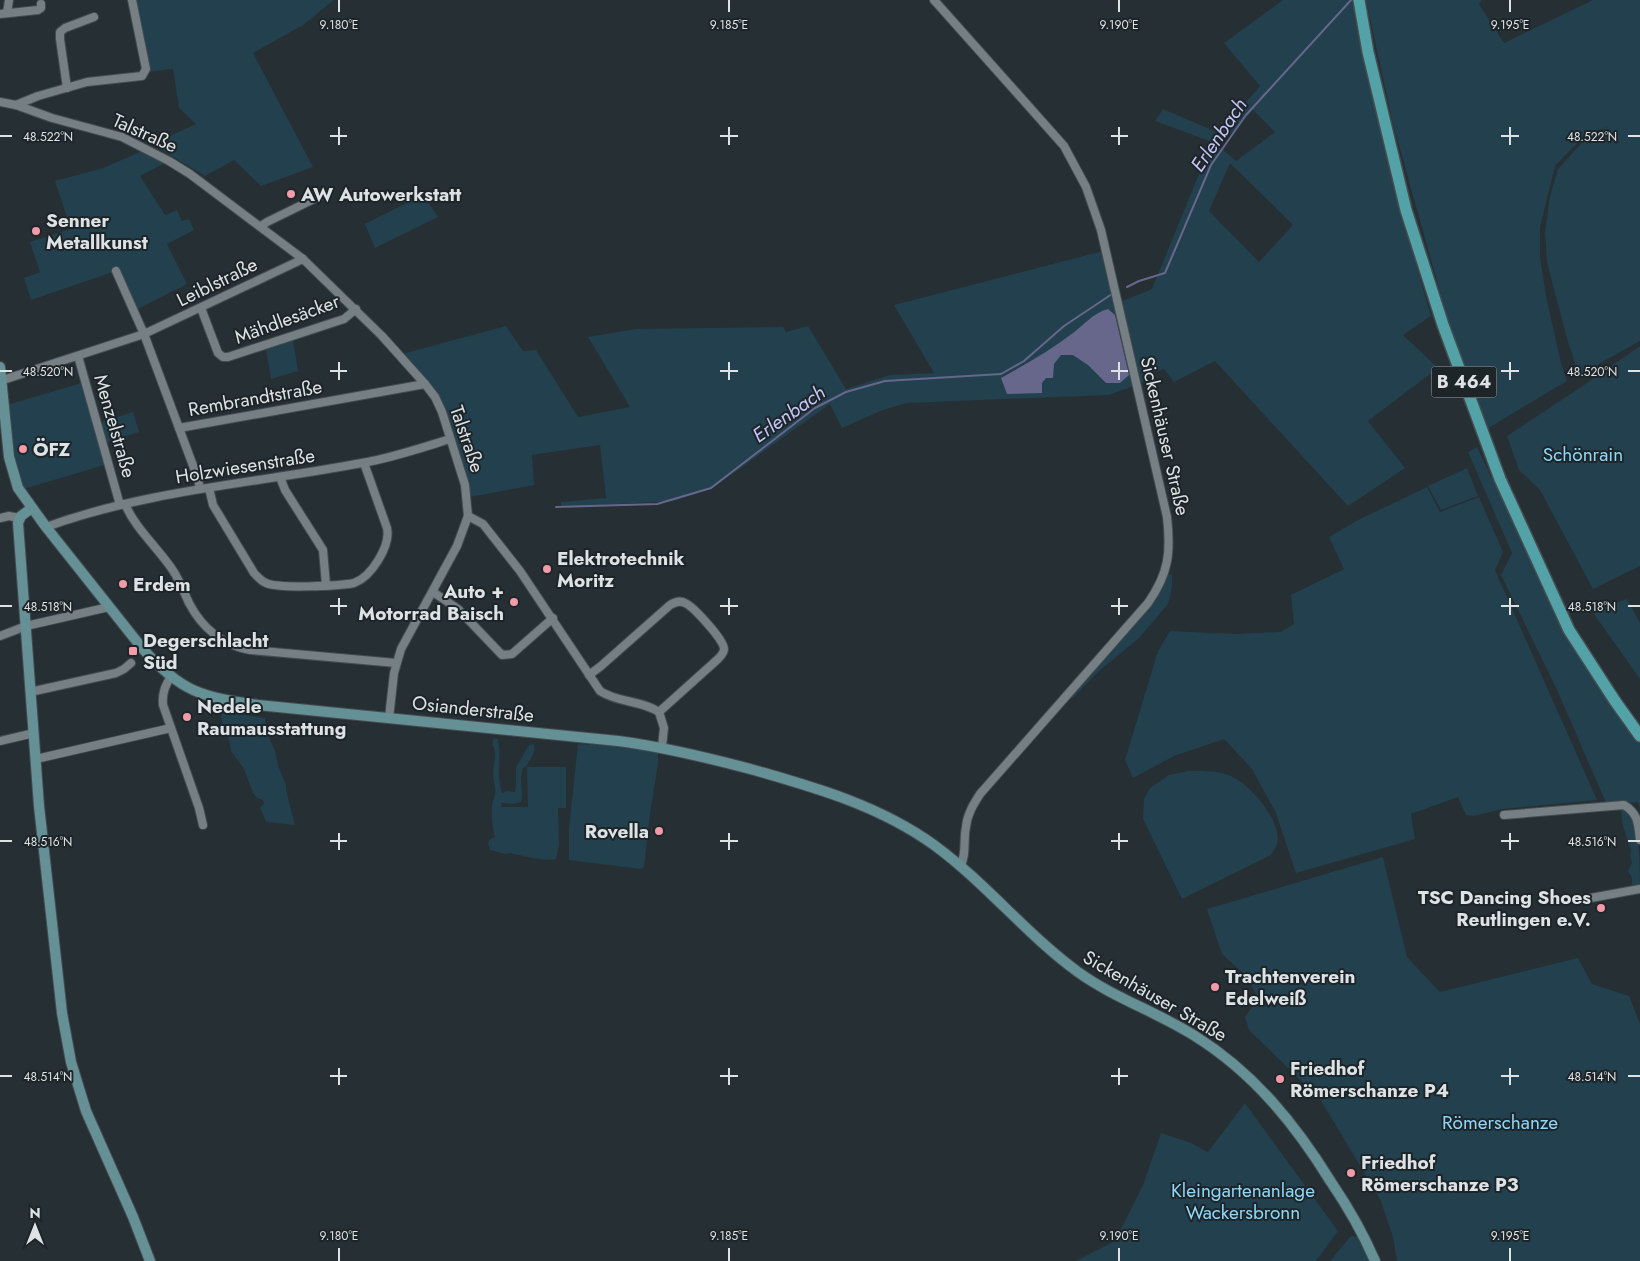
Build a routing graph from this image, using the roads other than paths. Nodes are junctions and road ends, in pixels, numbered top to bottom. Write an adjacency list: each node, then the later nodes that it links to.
1 (9, 0): 6 (street)
2 (132, 0): 8 (street)
3 (934, 0): 56 (street, Sickenhäuser Straße)
4 (1359, 0): 49 (main road, B 464)
5 (41, 4): 6 (street)
6 (3, 14)
7 (94, 17): 8 (street)
8 (67, 88): 10 (street)
9 (0, 102): 10 (street, Talstraße)
10 (16, 104): 12 (street, Talstraße)
11 (320, 196): 12 (street)
12 (262, 226): 13 (street, Talstraße)
13 (303, 258): 15 (street, Leiblstraße); 16 (street, Talstraße)
14 (116, 271): 17 (street)
15 (201, 308): 16 (street, Mähdlesäcker); 17 (street, Leiblstraße)
16 (356, 309): 21 (street, Talstraße)
17 (144, 334): 18 (street, Leiblstraße); 22 (street)
18 (78, 356): 20 (street, Leiblstraße); 28 (street, Menzelstraße)
19 (0, 367): 20 (street, Osianderstraße)
20 (0, 381): 29 (street, Osianderstraße)
21 (425, 384): 22 (street, Rembrandtstraße); 23 (street, Talstraße)
22 (179, 428): 27 (street)
23 (450, 439): 24 (street, Holzwiesenstraße); 30 (street, Talstraße)
24 (364, 463): 25 (street, Holzwiesenstraße); 34 (street)
25 (280, 477): 26 (street, Holzwiesenstraße); 34 (street)
26 (209, 488): 27 (street, Holzwiesenstraße); 34 (street)
27 (200, 489): 28 (street, Holzwiesenstraße)
28 (123, 504): 33 (street, Holzwiesenstraße); 41 (street, Menzelstraße)
29 (32, 508): 32 (street); 33 (street, Osianderstraße)
30 (468, 516): 35 (street, Talstraße); 37 (street)
31 (0, 518): 32 (street)
32 (19, 518): 38 (street)
33 (46, 527): 36 (street, Osianderstraße)
34 (326, 585)
35 (432, 592): 37 (street); 41 (street, Talstraße)
36 (109, 607): 38 (street); 43 (street, Osianderstraße)
37 (553, 618): 42 (street)
38 (26, 626): 39 (street); 44 (street)
39 (0, 636)
40 (131, 663): 44 (street)
41 (396, 663): 46 (street, Talstraße)
42 (589, 675): 45 (street); 45 (street)
43 (171, 678): 46 (street, Osianderstraße); 47 (street)
44 (30, 692): 48 (street)
45 (659, 712): 51 (street)
46 (389, 718): 51 (street, Osianderstraße)
47 (171, 728): 52 (street); 54 (street)
48 (34, 733): 50 (street); 52 (street)
49 (1640, 736)
50 (0, 741)
51 (662, 747): 56 (street, Osianderstraße)
52 (36, 759): 59 (street)
53 (1504, 815): 55 (street)
54 (203, 825)
55 (1640, 840)
56 (964, 870): 60 (street, Sickenhäuser Straße)
57 (1640, 890): 58 (street)
58 (1580, 900)
59 (150, 1261)
60 (1376, 1261)

